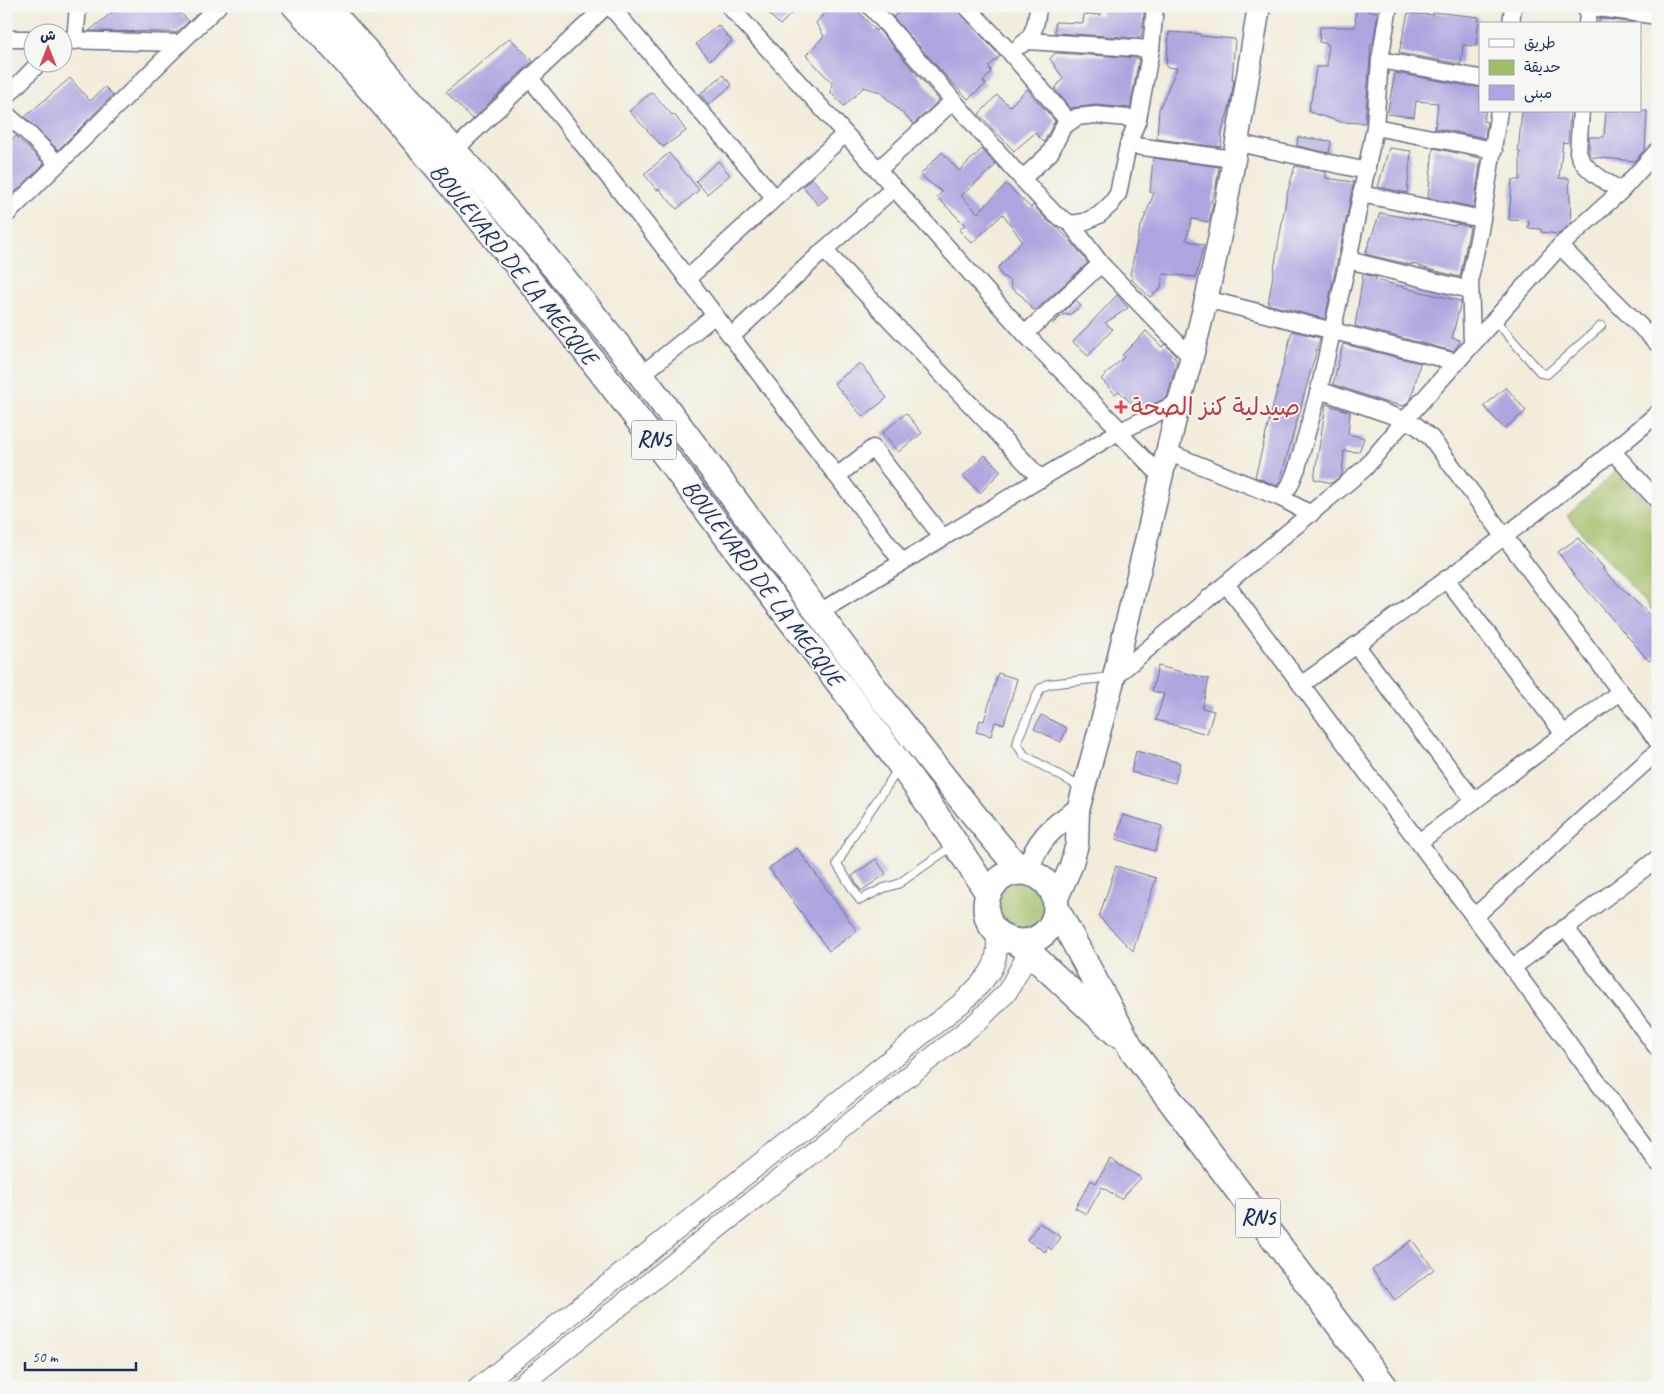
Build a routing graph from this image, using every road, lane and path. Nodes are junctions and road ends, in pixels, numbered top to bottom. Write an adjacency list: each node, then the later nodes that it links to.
1 (78, 6): 18 (street)
2 (218, 6): 23 (street)
3 (295, 6): 45 (main road, BOULEVARD DE LA MECQUE / RN5)
4 (326, 6): 40 (main road, BOULEVARD DE LA MECQUE / RN5)
5 (608, 6): 28 (street); 52 (street)
6 (728, 6): 38 (street)
7 (870, 6): 31 (street)
8 (966, 6): 25 (street)
9 (1038, 6): 22 (street)
10 (1154, 6): 24 (street)
11 (1259, 6): 43 (main road)
12 (1389, 6): 26 (street)
13 (1513, 6): 16 (street)
14 (1587, 6): 15 (street); 17 (street)
15 (1658, 16)
16 (1511, 22)
17 (1587, 22)
18 (72, 29)
19 (6, 39): 20 (street)
20 (22, 40)
21 (72, 40): 23 (street)
22 (1028, 41): 24 (street); 25 (street)
23 (180, 43): 44 (street)
24 (1151, 49): 35 (street)
25 (1009, 52): 36 (street)
26 (1380, 60): 29 (street); 37 (street)
27 (30, 72): 30 (street)
28 (530, 78): 40 (street); 60 (street)
29 (1479, 78)
30 (6, 97)
31 (953, 101): 46 (street); 48 (street)
32 (1499, 112): 41 (street)
33 (1581, 112): 50 (street)
34 (6, 114): 44 (street)
35 (1138, 119): 36 (street); 39 (street)
36 (1069, 122): 48 (street)
37 (1375, 127): 41 (street); 47 (street)
38 (845, 134): 46 (street); 52 (street)
39 (1128, 145): 43 (street); 55 (street)
40 (455, 149): 45 (street); 73 (main road, BOULEVARD DE LA MECQUE / RN5)
41 (1494, 150): 54 (street)
42 (1658, 150): 50 (street)
43 (1236, 151): 47 (street); 62 (main road)
44 (58, 164): 53 (street)
45 (436, 167): 100 (main road, BOULEVARD DE LA MECQUE / RN5)
46 (878, 170): 49 (street)
47 (1367, 171): 51 (street)
48 (1022, 179): 55 (street)
49 (894, 188): 57 (street); 67 (street)
50 (1621, 191): 56 (street)
51 (1361, 194): 54 (street); 58 (street)
52 (775, 198): 60 (street)
53 (6, 215)
54 (1482, 219): 61 (street)
55 (1071, 224): 59 (street)
56 (1560, 246): 64 (street); 70 (street)
57 (824, 250): 68 (street); 83 (street)
58 (1348, 260): 61 (street); 66 (street)
59 (1101, 264): 67 (street); 71 (street)
60 (687, 278): 63 (street)
61 (1470, 290): 69 (street)
62 (1206, 299): 66 (street); 71 (main road)
63 (715, 315): 68 (street); 73 (street)
64 (1495, 320): 65 (lane); 69 (street)
65 (1601, 326)
66 (1333, 330): 72 (street); 74 (street)
67 (1025, 334): 78 (street)
68 (731, 337): 81 (street)
69 (1472, 343): 72 (street)
70 (1658, 344)
71 (1192, 358): 75 (main road)
72 (1456, 362): 77 (street)
73 (640, 376): 92 (main road, BOULEVARD DE LA MECQUE / RN5)
74 (1319, 390): 77 (street); 84 (street)
75 (1179, 402): 78 (street); 79 (main road)
76 (1658, 414): 80 (street)
77 (1405, 420): 86 (street); 87 (street)
78 (1120, 432): 82 (street); 83 (street)
79 (1167, 452): 82 (main road); 84 (street)
80 (1613, 452): 85 (street); 87 (street)
81 (836, 476): 88 (street); 89 (street)
82 (1161, 476): 94 (main road)
83 (1040, 478): 88 (street)
84 (1282, 498): 86 (street)
85 (1658, 501)
86 (1311, 514): 91 (street)
87 (1504, 536): 90 (street); 96 (street)
88 (943, 538): 89 (street)
89 (902, 562): 92 (street)
90 (1446, 579): 93 (street); 97 (street)
91 (1226, 584): 94 (street); 95 (street)
92 (818, 613): 106 (main road, BOULEVARD DE LA MECQUE / RN5)
93 (1356, 645): 95 (street); 102 (street)
94 (1114, 677): 101 (main road); 101 (lane)
95 (1301, 685): 103 (street)
96 (1620, 692): 97 (street); 98 (street)
97 (1564, 734): 102 (street)
98 (1658, 742)
99 (1658, 751): 109 (street)
100 (901, 765): 104 (main road, BOULEVARD DE LA MECQUE / RN5); 104 (lane)
101 (1081, 800): 106 (main road); 108 (main road)
102 (1474, 800): 103 (street)
103 (1419, 842): 109 (street)
104 (955, 844): 107 (main road, BOULEVARD DE LA MECQUE / RN5)
105 (1658, 858): 110 (street)
106 (1024, 871): 107 (main road); 108 (main road, BOULEVARD DE LA MECQUE / RN5)
107 (988, 893): 111 (main road, RN5)
108 (1056, 905): 111 (main road); 113 (main road, BOULEVARD DE LA MECQUE / RN5)
109 (1474, 917): 112 (street)
110 (1565, 928): 112 (street); 114 (street)
111 (1019, 941): 113 (main road, RN5); 116 (street); 117 (street)
112 (1512, 968): 115 (street)
113 (1132, 1048): 119 (main road, RN5)
114 (1658, 1049)
115 (1658, 1163)
116 (503, 1367): 117 (street); 118 (street)
117 (519, 1387)
118 (478, 1388)
119 (1386, 1388)

